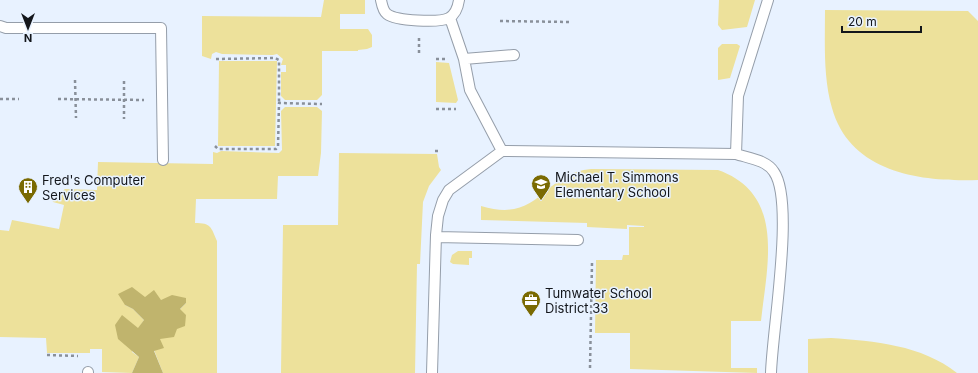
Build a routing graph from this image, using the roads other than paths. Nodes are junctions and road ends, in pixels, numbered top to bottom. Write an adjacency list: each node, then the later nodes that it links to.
1 (381, 0): 4 (lane)
2 (459, 0): 4 (lane)
3 (768, 0): 9 (lane)
4 (450, 18): 7 (lane)
5 (0, 26): 10 (lane)
6 (514, 55): 7 (lane)
7 (464, 59): 8 (lane)
8 (502, 151): 9 (lane); 11 (lane)
9 (736, 154): 14 (lane)
10 (163, 160)
11 (436, 238): 12 (lane); 13 (lane)
12 (578, 240)
13 (432, 373)
14 (771, 373)

